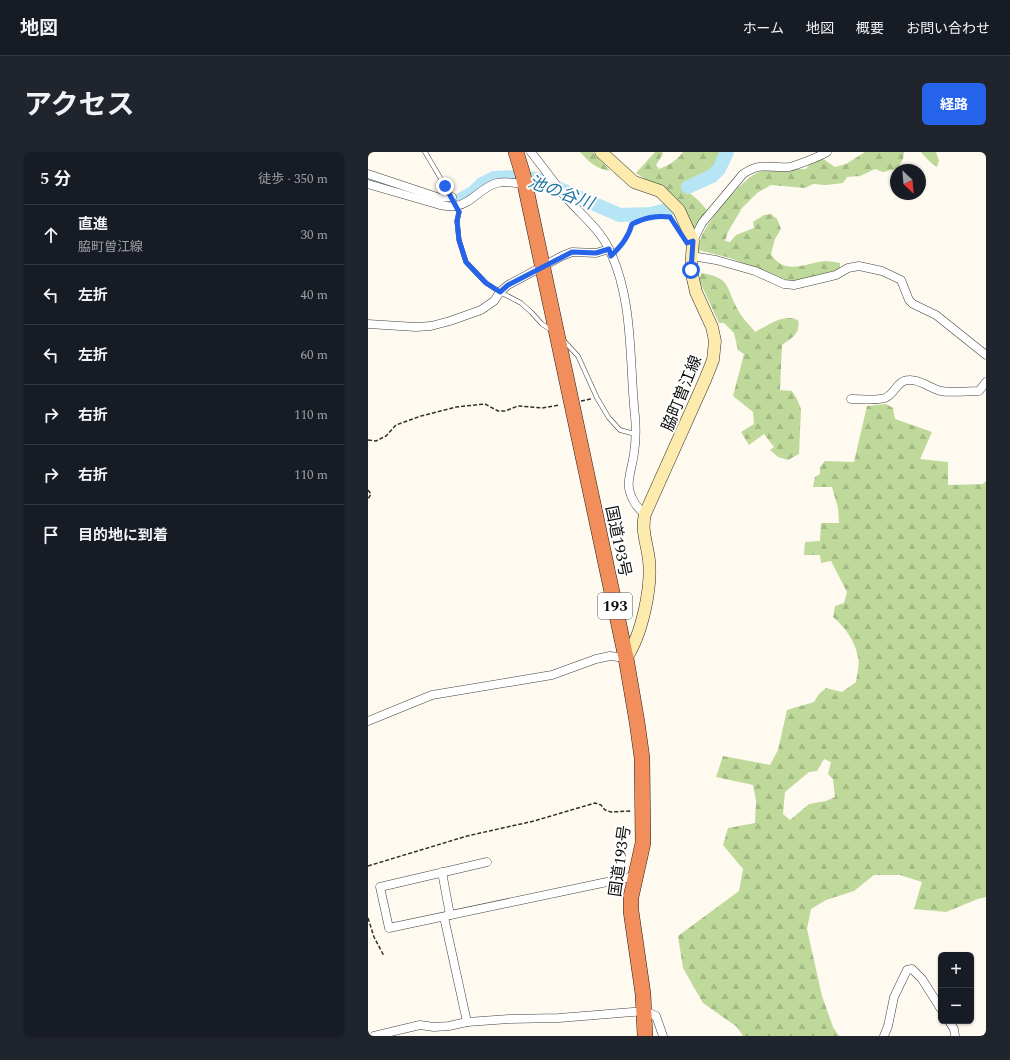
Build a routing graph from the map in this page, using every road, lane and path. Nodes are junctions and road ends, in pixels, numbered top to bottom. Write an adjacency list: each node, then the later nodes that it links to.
1 (426, 152): 9 (lane)
2 (516, 152): 7 (highway, 国道193号 / 193)
3 (530, 152): 12 (street)
4 (601, 152): 11 (main road, 脇町曽江線)
5 (826, 152): 11 (street)
6 (368, 174): 9 (street)
7 (524, 180): 9 (street); 14 (highway, 国道193号 / 193)
8 (368, 184): 9 (street)
9 (454, 201): 15 (lane)
10 (677, 226): 12 (path)
11 (693, 241): 13 (main road, 脇町曽江線)
12 (610, 252): 14 (street); 23 (street)
13 (692, 256): 18 (street); 27 (main road, 脇町曽江線)
14 (542, 266): 15 (street); 17 (highway, 国道193号 / 193)
15 (500, 292): 16 (street); 17 (lane)
16 (368, 324)
17 (557, 334): 20 (lane); 22 (highway, 国道193号 / 193)
18 (986, 355)
19 (986, 382): 21 (street)
20 (597, 398): 22 (path); 23 (lane)
21 (851, 399)
22 (572, 402): 24 (path); 28 (highway, 国道193号 / 193)
23 (635, 434): 27 (street)
24 (368, 440)
25 (368, 490): 26 (path)
26 (368, 499)
27 (645, 514): 28 (main road, 脇町曽江線)
28 (626, 658): 29 (street); 30 (highway, 国道193号 / 193)
29 (368, 721)
30 (643, 810): 32 (path); 34 (highway, 国道193号 / 193)
31 (487, 862): 33 (street)
32 (368, 866)
33 (442, 872): 35 (street); 35 (street)
34 (636, 875): 35 (street); 39 (highway, 国道193号 / 193)
35 (447, 916): 40 (street)
36 (368, 918): 37 (path)
37 (384, 956)
38 (938, 1004): 45 (street)
39 (645, 1011): 40 (street); 43 (highway, 国道193号 / 193); 44 (street)
40 (467, 1022): 42 (street)
41 (951, 1024): 46 (street)
42 (374, 1036)
43 (646, 1036)
44 (663, 1036)
45 (884, 1036)
46 (955, 1036)

